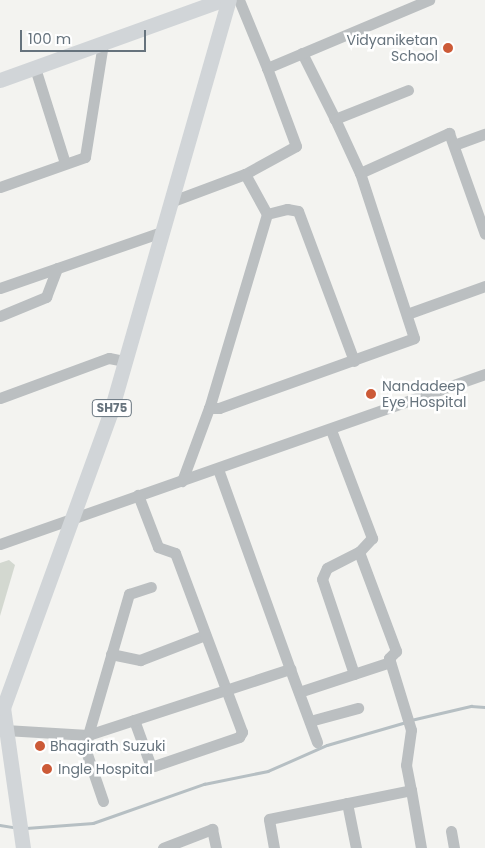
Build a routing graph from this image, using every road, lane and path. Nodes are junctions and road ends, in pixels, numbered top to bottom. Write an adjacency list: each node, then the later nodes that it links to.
1 (222, 0): 5 (main road)
2 (229, 0): 18 (main road, SH75)
3 (239, 0): 8 (street)
4 (429, 0): 6 (street)
5 (102, 43): 7 (main road); 14 (street)
6 (302, 53): 8 (street); 11 (street)
7 (35, 68): 9 (main road); 14 (street)
8 (267, 68): 16 (street)
9 (0, 80)
10 (408, 90): 11 (street)
11 (335, 119): 15 (street)
12 (485, 134): 13 (street)
13 (454, 145): 15 (street); 21 (street)
14 (65, 163): 17 (street)
15 (360, 173): 25 (street)
16 (245, 174): 18 (street); 19 (street)
17 (0, 187)
18 (170, 202): 20 (main road, SH75)
19 (267, 214): 28 (street); 31 (street)
20 (162, 232): 22 (street); 27 (main road, SH75)
21 (485, 234)
22 (57, 268): 24 (street); 26 (street)
23 (485, 286): 25 (street)
24 (0, 288)
25 (407, 314): 28 (street)
26 (0, 316)
27 (125, 361): 30 (street); 36 (main road, SH75)
28 (354, 361): 31 (street)
29 (485, 374): 32 (street)
30 (0, 398)
31 (209, 408): 34 (street)
32 (331, 430): 33 (street); 38 (street)
33 (218, 469): 34 (street); 43 (street)
34 (182, 481): 35 (street)
35 (138, 495): 36 (street); 40 (street)
36 (74, 518): 37 (street); 48 (main road, SH75)
37 (0, 544)
38 (359, 552): 42 (street); 44 (street)
39 (151, 587): 41 (street)
40 (205, 635): 41 (street); 46 (street)
41 (111, 654): 53 (street)
42 (390, 662): 44 (street); 55 (street)
43 (290, 669): 46 (street); 47 (street)
44 (354, 674): 47 (street)
45 (0, 690): 48 (street)
46 (225, 690): 50 (street); 50 (street)
47 (299, 692): 51 (street)
48 (4, 708): 52 (main road, SH75)
49 (358, 708): 51 (street)
50 (134, 720): 53 (street)
51 (310, 721): 54 (street)
52 (6, 730): 53 (street); 59 (main road, SH75)
53 (88, 735): 56 (street)
54 (317, 742)
55 (411, 790): 57 (street); 64 (street)
56 (103, 801)
57 (347, 803): 62 (street); 63 (street)
58 (451, 831): 65 (street)
59 (22, 845)
60 (163, 848): 61 (street)
61 (216, 848)
62 (274, 848)
63 (356, 848)
64 (422, 848)
65 (454, 848)

